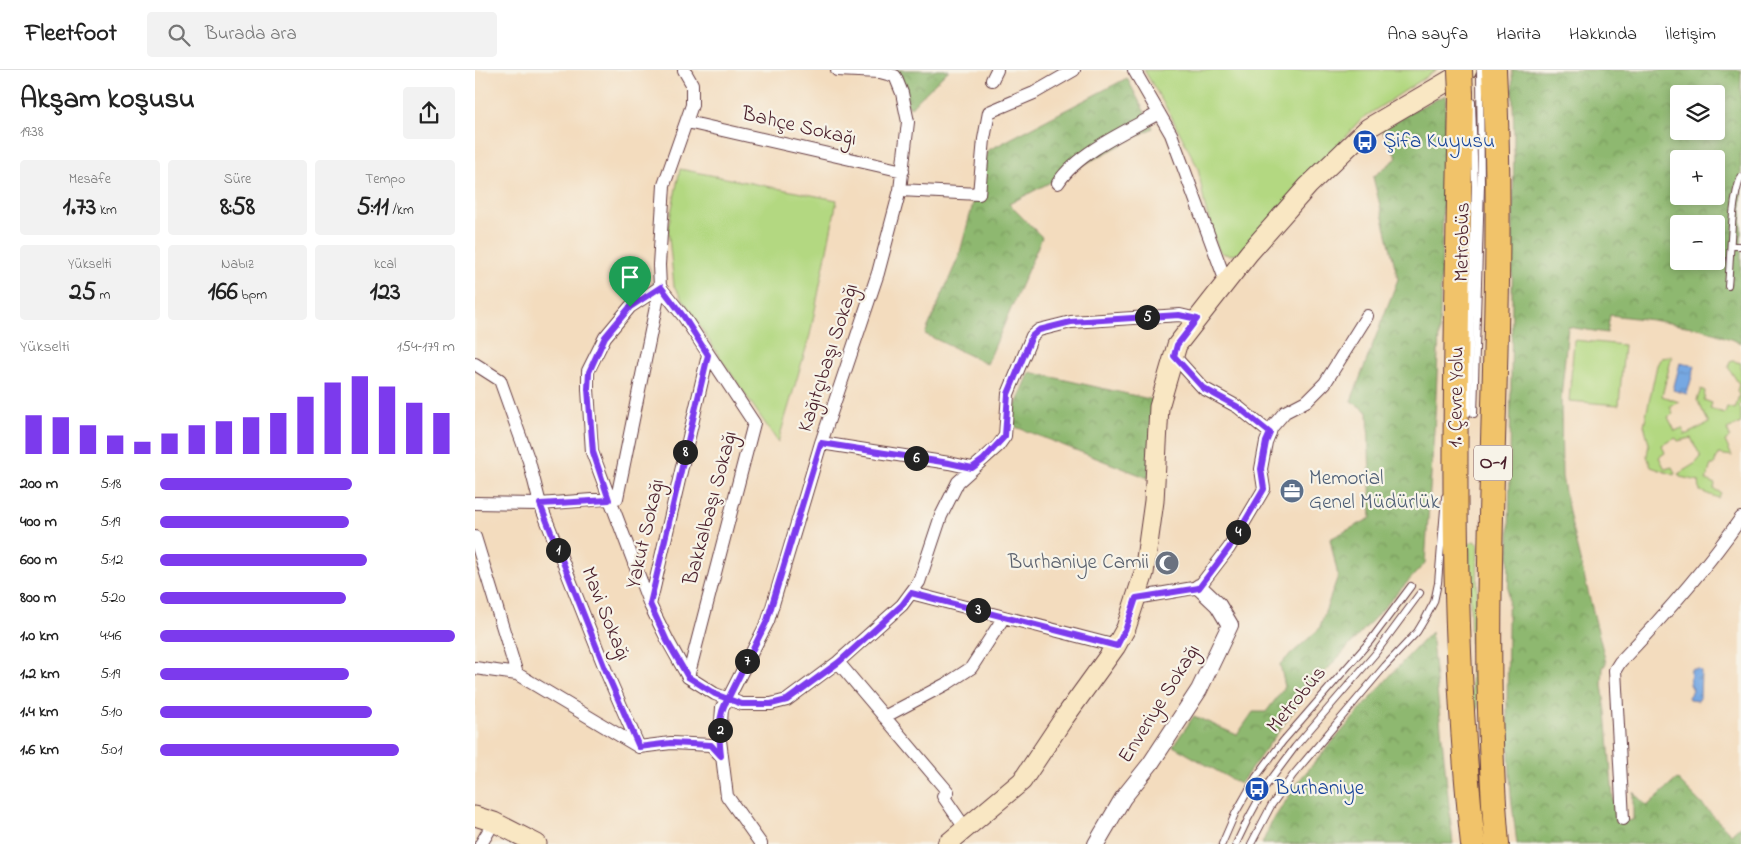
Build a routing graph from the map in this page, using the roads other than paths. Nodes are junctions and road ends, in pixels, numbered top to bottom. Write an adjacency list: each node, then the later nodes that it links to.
1 (685, 70): 8 (street)
2 (837, 70): 9 (street, Kağıtçıbaşı Sokağı)
3 (1073, 70): 12 (street)
4 (1134, 70): 7 (street)
5 (1471, 70): 6 (lane, Metrobüs)
6 (1476, 79): 15 (main road); 23 (highway, 1. Çevre Yolu / O-1); 24 (lane, Metrobüs); 65 (highway, 1. Çevre Yolu / O-1)
7 (1159, 113): 11 (street); 15 (street)
8 (687, 122): 9 (street, Bahçe Sokağı); 17 (street)
9 (903, 171): 12 (street, Kağıtçıbaşı Sokağı)
10 (1741, 177): 13 (lane)
11 (1058, 183)
12 (900, 190): 26 (street, Kağıtçıbaşı Sokağı)
13 (1731, 246): 14 (lane); 16 (lane)
14 (1741, 246)
15 (1226, 282): 19 (main road)
16 (1728, 286)
17 (661, 287): 20 (street, Bakkalbaşı Sokağı); 30 (street); 30 (street)
18 (1367, 316): 25 (street)
19 (1197, 319): 21 (main road); 27 (street)
20 (708, 355): 40 (street, Yakut Sokağı); 47 (street, Bakkalbaşı Sokağı)
21 (1174, 356): 25 (street); 39 (main road)
22 (475, 364): 32 (street, Mavi Sokağı)
23 (1457, 384): 28 (lane); 42 (highway, 1. Çevre Yolu / O-1)
24 (1471, 414)
25 (1270, 433): 36 (street)
26 (821, 443): 27 (street); 48 (street, Kağıtçıbaşı Sokağı)
27 (972, 468): 38 (street)
28 (1447, 469)
29 (1446, 488): 37 (lane)
30 (609, 500): 32 (street); 40 (street)
31 (475, 503): 32 (street)
32 (540, 504): 50 (street, Mavi Sokağı)
33 (1741, 518): 53 (street)
34 (475, 537): 46 (street)
35 (1411, 586): 61 (lane, Metrobüs)
36 (1199, 588): 39 (street); 60 (street, Enveriye Sokağı)
37 (1429, 588): 42 (highway); 62 (lane, Metrobüs); 63 (lane)
38 (911, 593): 41 (street); 44 (street)
39 (1136, 598): 43 (main road)
40 (650, 604): 47 (street)
41 (1004, 617): 43 (street); 49 (street)
42 (1457, 625): 64 (highway, 1. Çevre Yolu / O-1)
43 (1117, 646): 55 (main road)
44 (839, 662): 48 (street); 49 (street)
45 (475, 668): 46 (street)
46 (517, 674): 50 (street)
47 (688, 677): 48 (street)
48 (728, 699): 51 (street, Kağıtçıbaşı Sokağı)
49 (884, 717): 55 (street)
50 (639, 747): 51 (street)
51 (721, 756): 58 (street, Kağıtçıbaşı Sokağı)
52 (475, 816): 54 (main road)
53 (1623, 819)
54 (494, 822): 56 (street); 57 (main road)
55 (965, 828): 59 (main road)
56 (481, 844)
57 (537, 844)
58 (761, 844)
59 (948, 844)
60 (1096, 844)
61 (1222, 844)
62 (1236, 844)
63 (1251, 844)
64 (1473, 844)
65 (1497, 844)

